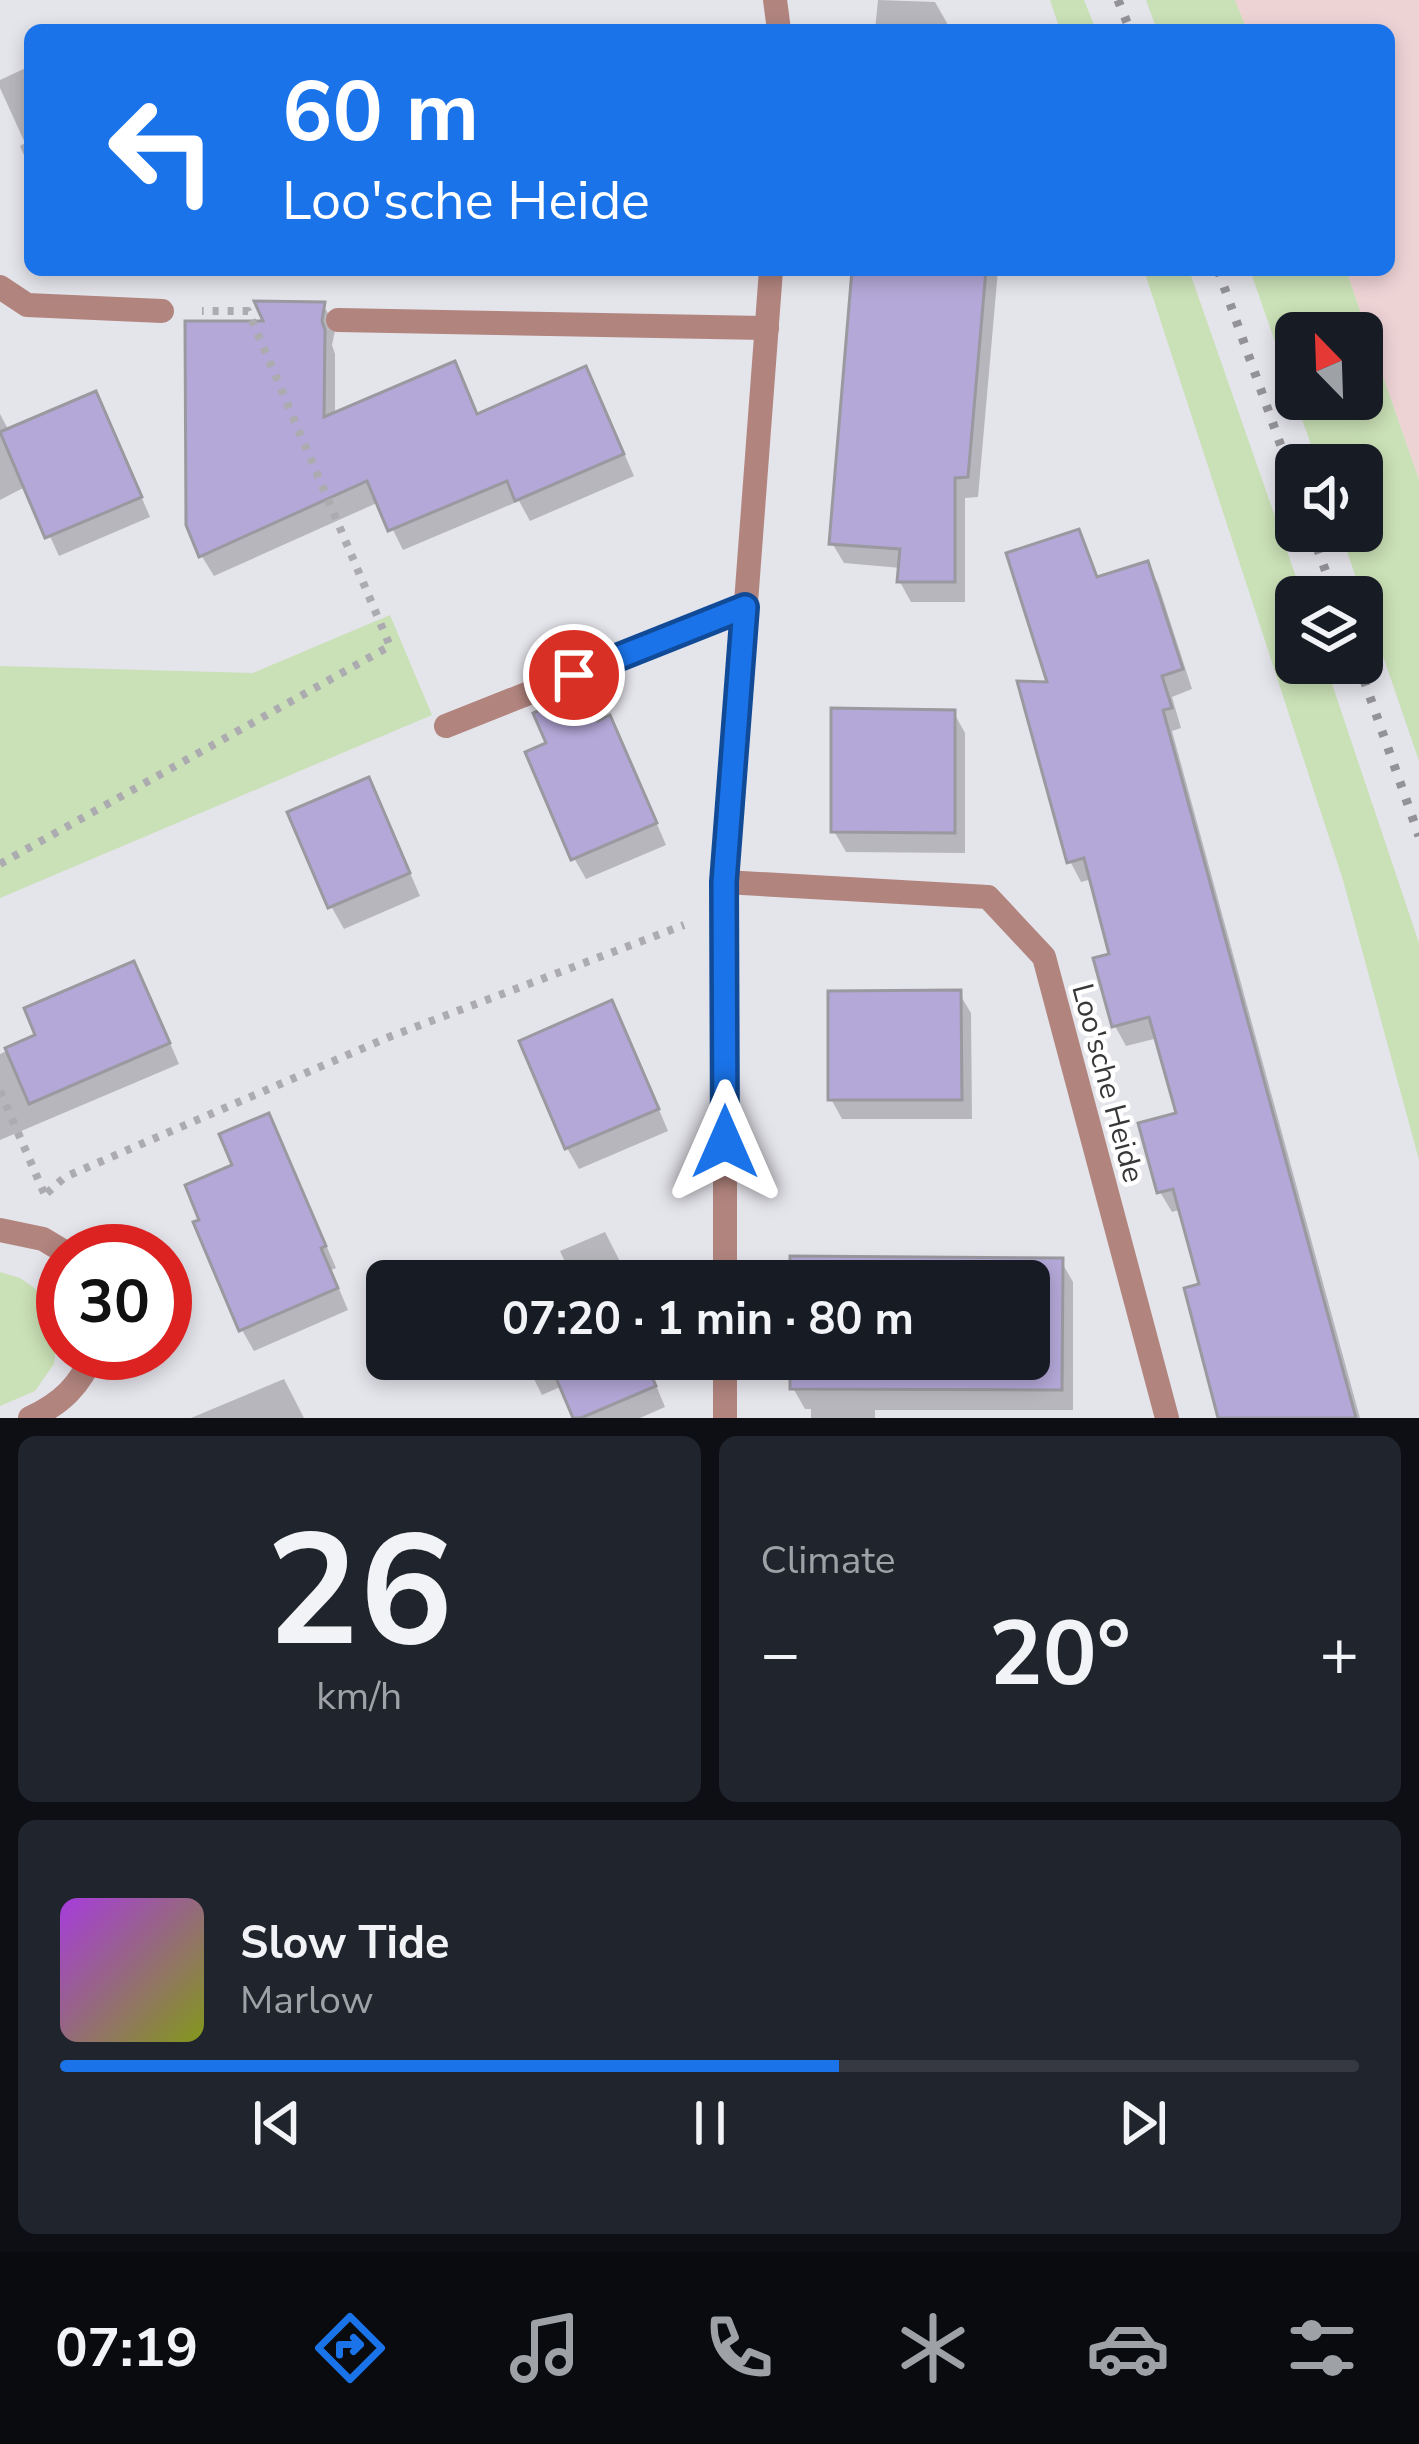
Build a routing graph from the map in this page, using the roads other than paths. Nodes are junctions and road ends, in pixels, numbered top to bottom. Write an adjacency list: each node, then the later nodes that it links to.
1 (770, 276): 5 (street)
2 (0, 287): 3 (street)
3 (162, 311)
4 (338, 320): 5 (street)
5 (766, 328): 6 (street)
6 (745, 607): 7 (street); 8 (street)
7 (446, 725)
8 (724, 882): 11 (street); 16 (street, Loo'sche Heide)
9 (2, 1230): 10 (street)
10 (36, 1237)
11 (725, 1260)
12 (82, 1380): 14 (street)
13 (725, 1380): 15 (street)
14 (29, 1418)
15 (725, 1418)
16 (1167, 1418)

